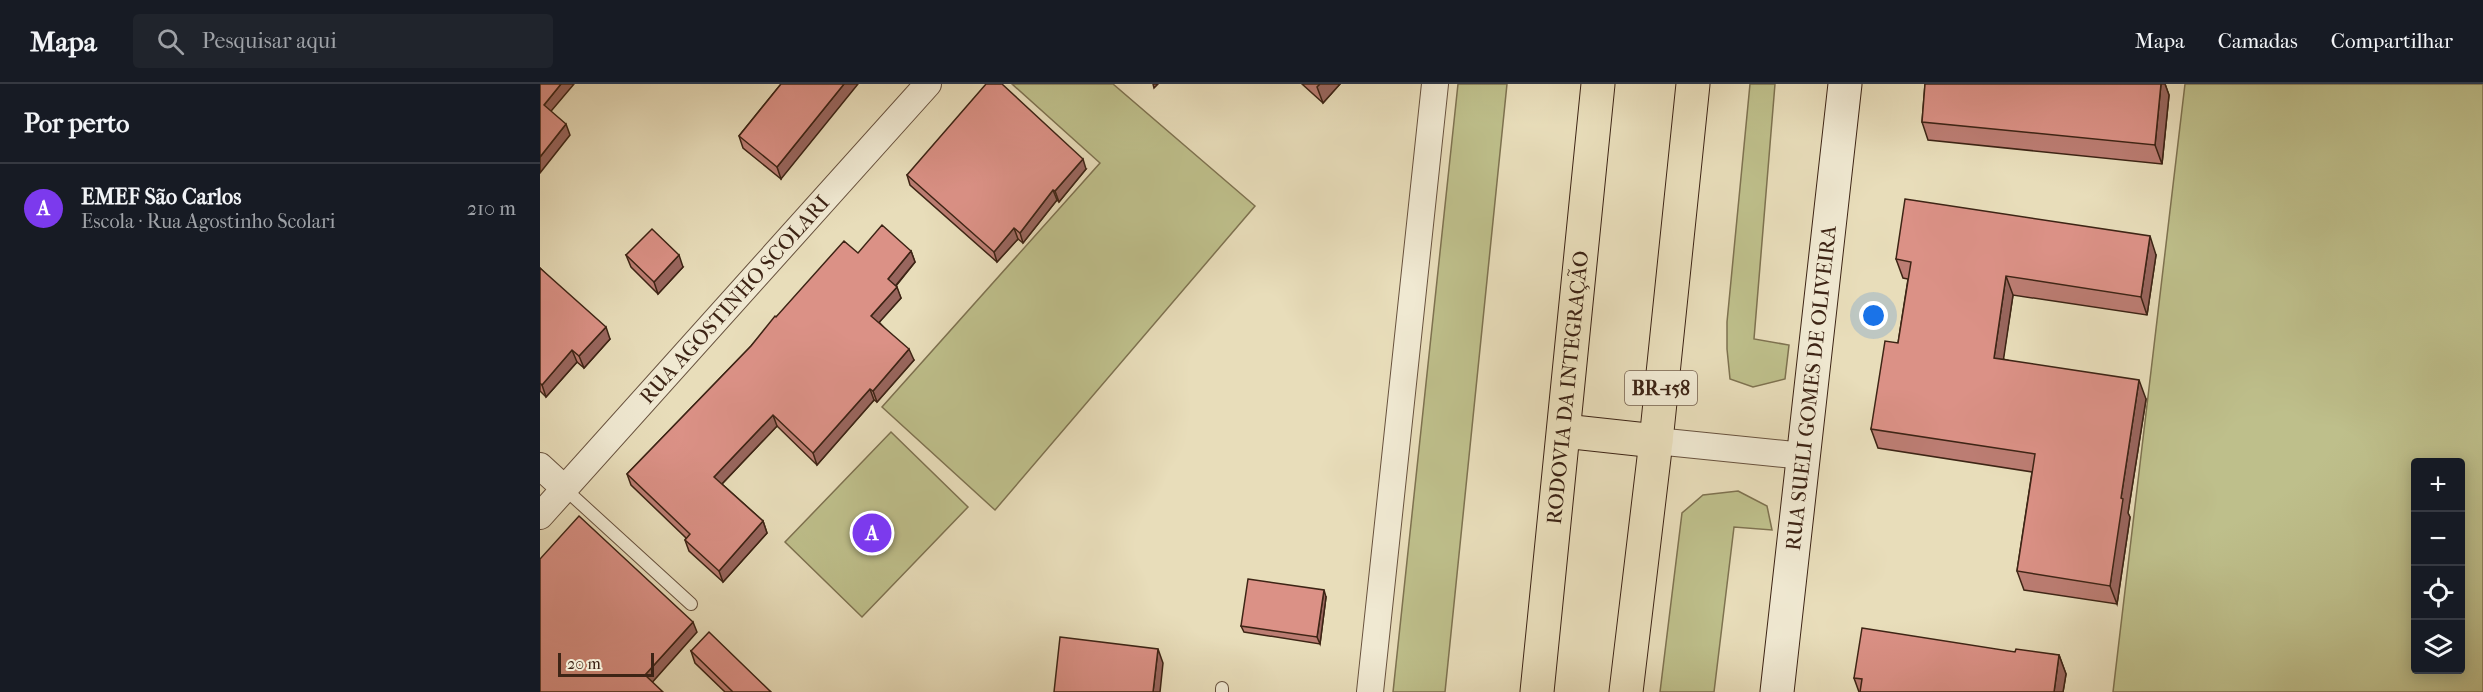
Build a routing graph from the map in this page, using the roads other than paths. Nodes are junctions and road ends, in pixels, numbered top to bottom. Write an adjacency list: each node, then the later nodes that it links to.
1 (928, 84): 10 (street, RUA AGOSTINHO SCOLARI)
2 (1435, 84): 13 (street)
3 (1598, 84): 6 (highway, RODOVIA DA INTEGRAÇÃO)
4 (1693, 84): 7 (highway, BR-158)
5 (1845, 84): 8 (street, RUA SUELI GOMES DE OLIVEIRA)
6 (1564, 431): 7 (highway); 14 (highway, RODOVIA DA INTEGRAÇÃO)
7 (1656, 441): 8 (street); 15 (highway, BR-158)
8 (1804, 456): 16 (street, RUA SUELI GOMES DE OLIVEIRA)
9 (540, 466): 10 (street)
10 (565, 489): 11 (street, RUA AGOSTINHO SCOLARI); 12 (lane)
11 (540, 516)
12 (691, 604)
13 (1370, 692)
14 (1537, 692)
15 (1626, 692)
16 (1777, 692)

